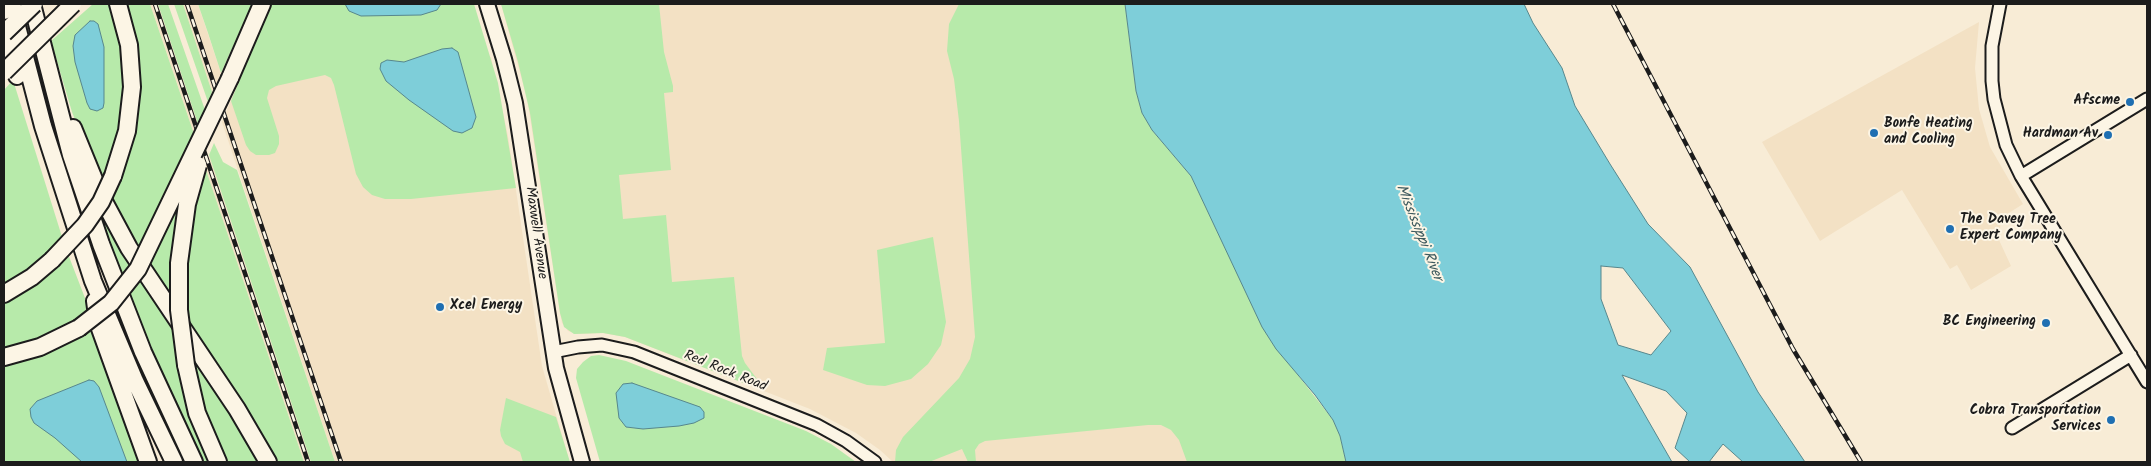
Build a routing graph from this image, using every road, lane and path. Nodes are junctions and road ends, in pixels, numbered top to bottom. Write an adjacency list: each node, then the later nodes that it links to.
1 (12, 4): 8 (highway, bridge); 15 (highway)
2 (33, 4): 9 (highway, bridge); 10 (highway)
3 (73, 4): 11 (highway, bridge)
4 (118, 4): 17 (highway, bridge)
5 (262, 4): 12 (highway)
6 (487, 4): 18 (main road, Maxwell Avenue)
7 (2000, 4): 14 (street)
8 (4, 11)
9 (4, 33): 15 (highway)
10 (44, 51): 25 (highway); 27 (highway)
11 (4, 72)
12 (230, 78): 20 (highway, bridge); 26 (highway, bridge)
13 (2147, 99): 14 (street)
14 (2021, 176): 19 (street)
15 (66, 201): 16 (highway)
16 (93, 281): 23 (highway); 24 (highway)
17 (4, 294)
18 (553, 352): 28 (main road, Maxwell Avenue); 29 (street, Red Rock Road)
19 (2131, 355): 21 (street); 22 (street)
20 (4, 357)
21 (2147, 382)
22 (2012, 428)
23 (148, 462)
24 (174, 462)
25 (194, 462)
26 (218, 462)
27 (268, 462)
28 (582, 462)
29 (875, 462)

